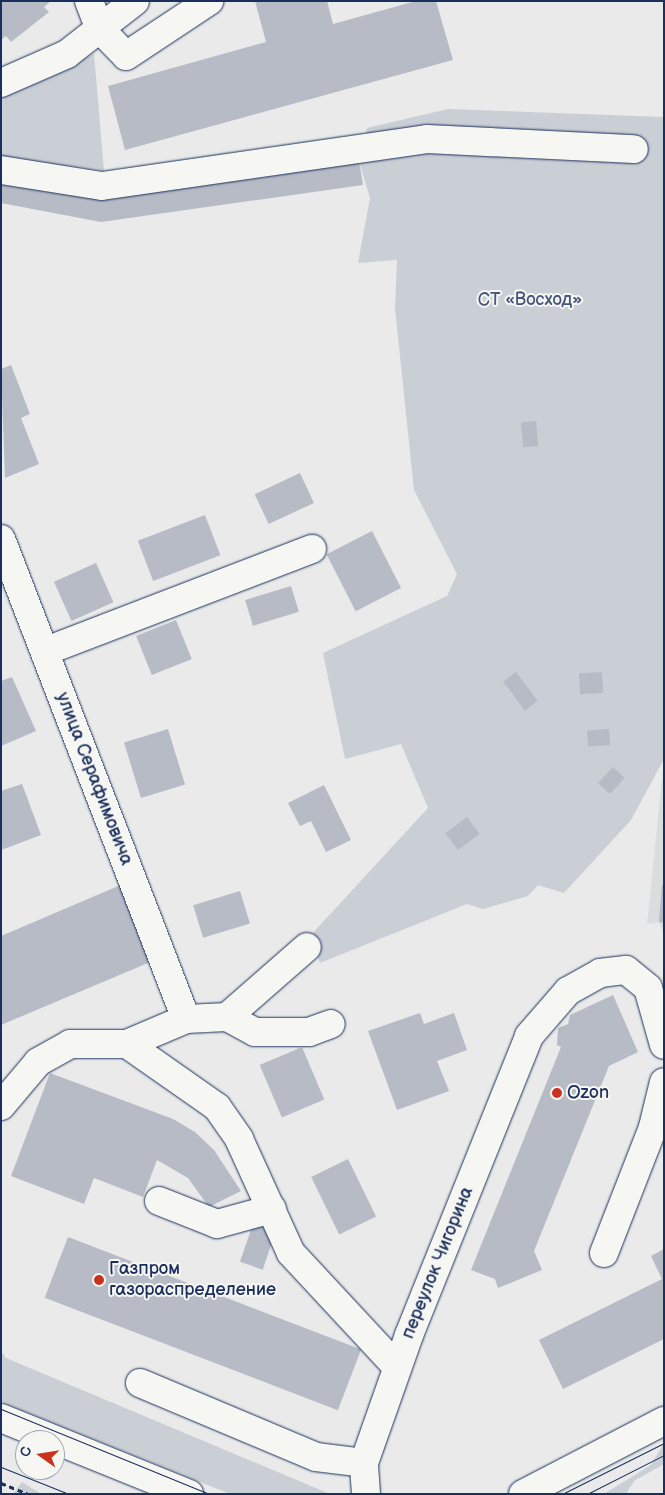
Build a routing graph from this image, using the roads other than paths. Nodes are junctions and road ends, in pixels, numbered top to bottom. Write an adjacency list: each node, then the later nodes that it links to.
1 (90, 1): 4 (street)
2 (135, 1): 4 (street)
3 (209, 1): 4 (street)
4 (100, 29): 5 (street)
5 (1, 83)
6 (634, 149): 7 (street)
7 (1, 170)
8 (2, 541): 10 (street, улица Серафимовича)
9 (312, 549): 10 (street)
10 (46, 651): 13 (street, улица Серафимовича)
11 (307, 947): 12 (street)
12 (227, 1016): 13 (street); 14 (street)
13 (186, 1019): 15 (street)
14 (331, 1024)
15 (127, 1044): 18 (street); 20 (street)
16 (664, 1045): 22 (street, переулок Чигорина)
17 (664, 1082): 21 (street)
18 (1, 1106)
19 (159, 1201): 20 (street)
20 (272, 1209): 22 (street)
21 (604, 1253)
22 (398, 1367): 26 (street, переулок Чигорина)
23 (140, 1383): 26 (street)
24 (1, 1418): 27 (street)
25 (664, 1421): 29 (street)
26 (364, 1463): 28 (street, переулок Чигорина)
27 (189, 1494)
28 (366, 1494)
29 (523, 1494)

